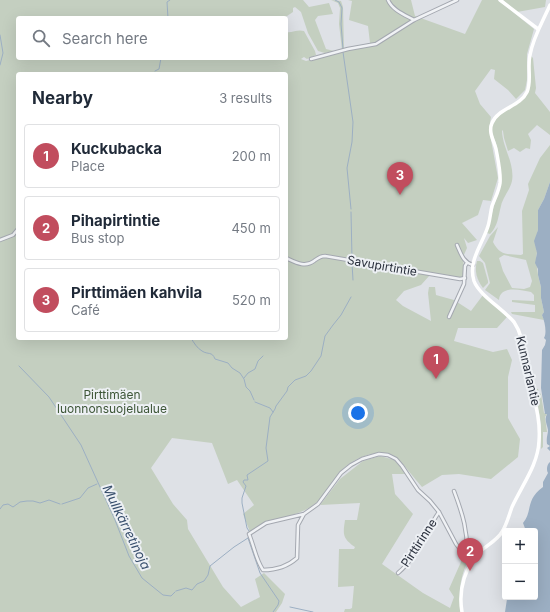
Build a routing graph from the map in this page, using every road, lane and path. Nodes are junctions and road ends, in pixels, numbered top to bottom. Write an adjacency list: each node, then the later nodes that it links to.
1 (388, 0): 5 (street)
2 (457, 0): 5 (street)
3 (500, 0): 6 (main road)
4 (550, 5): 6 (main road)
5 (414, 20): 7 (street)
6 (538, 29): 13 (main road)
7 (311, 59)
8 (16, 231): 9 (street)
9 (0, 240)
10 (457, 245): 12 (street)
11 (288, 259): 14 (street, Savupirtintie)
12 (467, 263): 13 (street); 14 (street)
13 (473, 265): 20 (main road, Kunnarlantie)
14 (465, 278): 15 (street)
15 (449, 317)
16 (454, 491): 19 (street)
17 (439, 512): 18 (street); 19 (street); 21 (street, Pirttirinne)
18 (304, 514): 18 (street)
19 (467, 557): 20 (street)
20 (472, 562): 22 (main road, Kunnarlantie)
21 (398, 573)
22 (462, 612)

